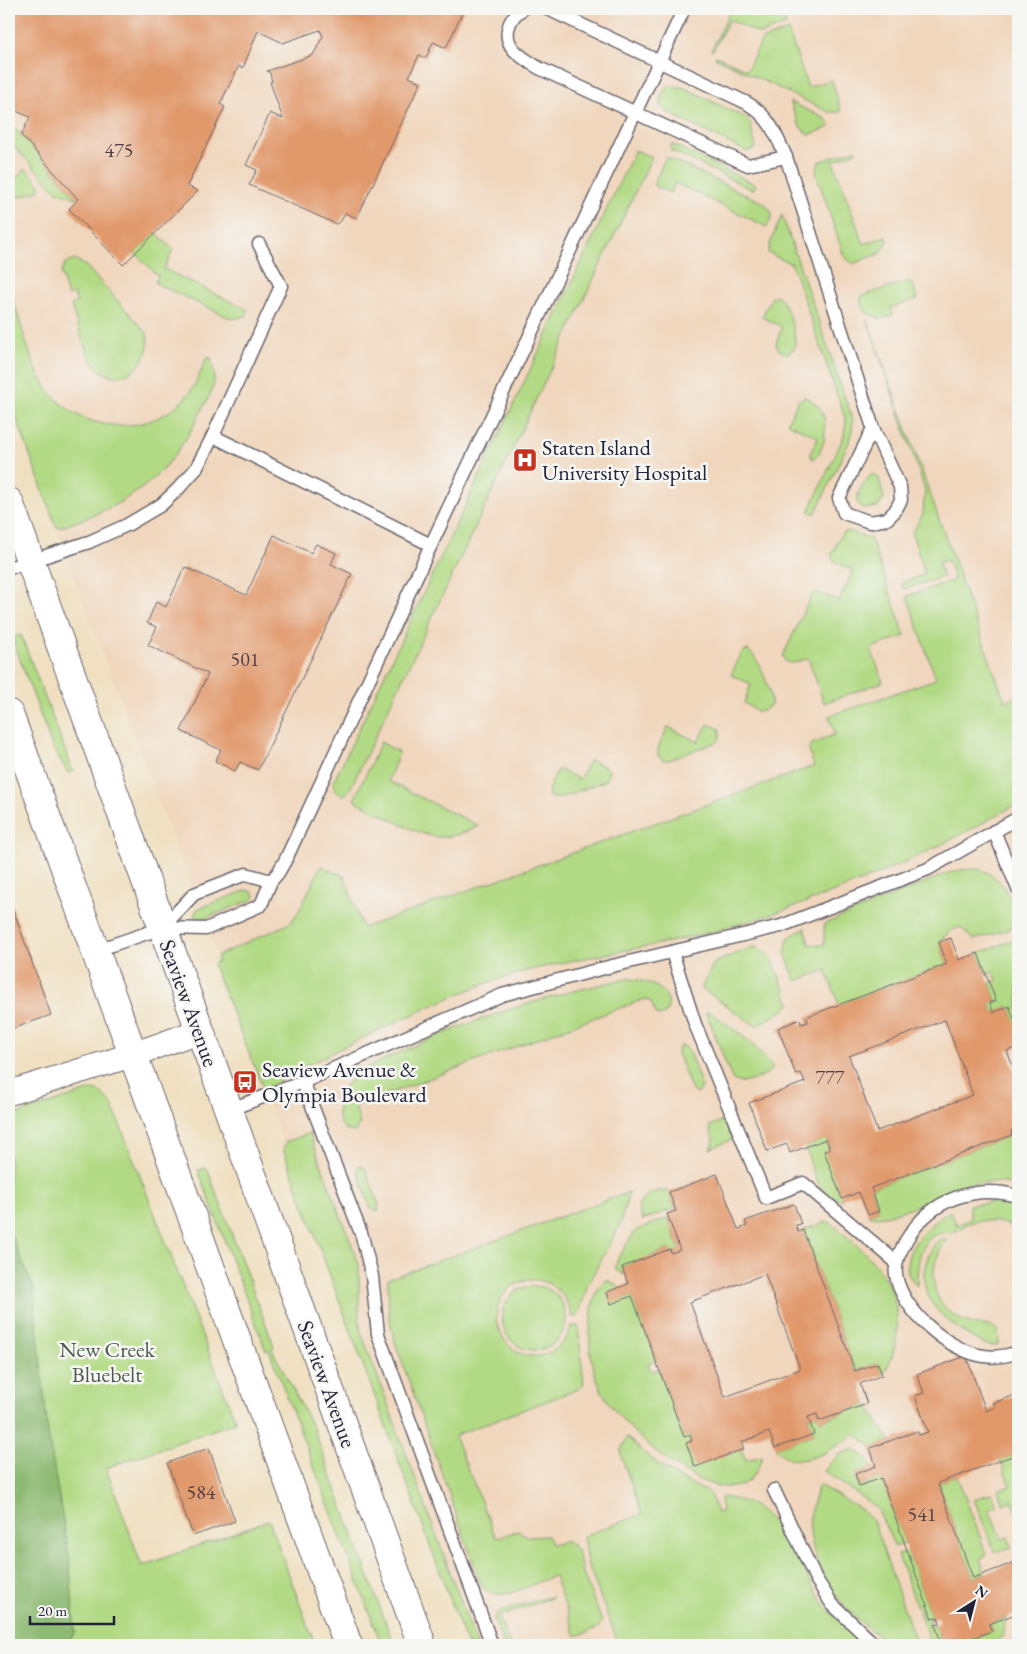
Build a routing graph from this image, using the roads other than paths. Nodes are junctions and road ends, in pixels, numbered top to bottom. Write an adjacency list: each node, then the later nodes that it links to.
1 (523, 9): 5 (lane)
2 (548, 9): 4 (lane)
3 (684, 9): 4 (lane)
4 (660, 62): 5 (lane); 6 (lane)
5 (635, 113): 6 (lane); 11 (lane)
6 (786, 157): 8 (lane)
7 (259, 244): 9 (lane)
8 (873, 428): 8 (lane)
9 (213, 436): 11 (lane); 12 (lane)
10 (9, 502): 12 (street, Seaview Avenue)
11 (431, 545): 16 (lane)
12 (20, 565): 18 (street, Seaview Avenue)
13 (9, 714): 19 (street)
14 (1018, 818): 15 (lane)
15 (994, 831): 17 (lane); 20 (lane)
16 (271, 881): 18 (lane); 18 (lane)
17 (1018, 889)
18 (162, 928): 19 (lane); 21 (street, Seaview Avenue)
19 (94, 951): 22 (street)
20 (672, 952): 23 (lane); 27 (lane)
21 (199, 1031): 22 (street); 25 (street, Seaview Avenue)
22 (132, 1055): 24 (street); 30 (street)
23 (303, 1082): 25 (lane); 32 (lane)
24 (9, 1093)
25 (228, 1110): 31 (street, Seaview Avenue)
26 (1018, 1196): 27 (lane)
27 (896, 1262): 28 (lane)
28 (1018, 1352)
29 (774, 1490): 33 (lane)
30 (348, 1645)
31 (422, 1645)
32 (492, 1645)
33 (875, 1645)

